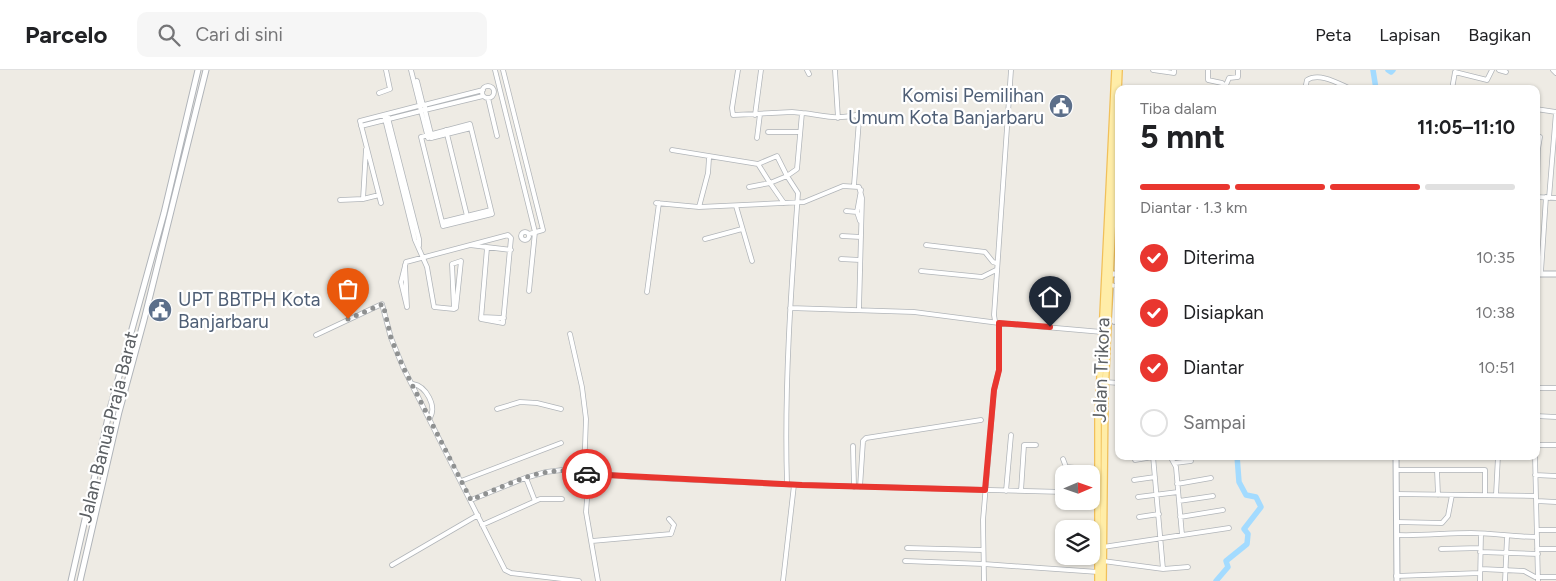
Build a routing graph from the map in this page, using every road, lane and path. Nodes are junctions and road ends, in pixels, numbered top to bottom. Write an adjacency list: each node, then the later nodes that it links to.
1 (198, 70): 121 (street, Jalan Banua Praja Barat)
2 (206, 70): 122 (street, Jalan Banua Praja Barat)
3 (386, 70): 35 (street)
4 (411, 70): 41 (street)
5 (495, 70): 25 (street)
6 (503, 70): 24 (street)
7 (738, 70): 45 (street)
8 (762, 70): 45 (street)
9 (835, 70): 48 (street)
10 (1011, 70): 97 (street)
11 (1115, 70): 60 (main road, Jalan Trikora)
12 (1119, 70): 26 (main road, Jalan Trikora)
13 (1154, 70): 14 (street)
14 (1174, 70)
15 (1208, 70): 27 (street)
16 (1238, 70): 28 (street)
17 (1492, 70): 20 (street)
18 (1499, 70): 21 (street)
19 (1553, 70): 22 (street)
20 (1455, 71): 31 (street)
21 (1506, 72)
22 (1556, 73)
23 (417, 81): 41 (street)
24 (506, 82): 25 (street); 34 (street)
25 (498, 84): 32 (street); 37 (street)
26 (1118, 85)
27 (1222, 85)
28 (1227, 85)
29 (1306, 85): 30 (street)
30 (1341, 85)
31 (1453, 85)
32 (491, 86): 33 (street); 38 (street)
33 (482, 90): 36 (street); 39 (street)
34 (508, 91): 37 (street); 82 (street)
35 (379, 93)
36 (472, 93): 40 (street); 41 (street)
37 (500, 94): 38 (street); 82 (street)
38 (494, 95): 39 (street)
39 (486, 97): 40 (street); 54 (street)
40 (474, 98): 41 (street)
41 (422, 107): 47 (street); 53 (street)
42 (1540, 110): 43 (street)
43 (1556, 112): 68 (street)
44 (802, 113): 46 (street); 48 (street); 52 (street)
45 (755, 114): 46 (street)
46 (760, 114): 55 (street)
47 (386, 117): 56 (street); 91 (street)
48 (838, 118): 63 (street)
49 (1115, 128): 60 (main road, Jalan Trikora)
50 (446, 132): 53 (street); 79 (street); 79 (street)
51 (768, 132): 52 (street)
52 (800, 132): 61 (street)
53 (430, 136): 79 (street)
54 (497, 136)
55 (758, 138)
56 (366, 144): 66 (street); 70 (street)
57 (672, 150): 58 (street)
58 (710, 158): 59 (street); 76 (street)
59 (758, 164): 61 (street); 62 (street)
60 (1112, 171): 102 (main road, Jalan Trikora); 113 (main road, Jalan Trikora)
61 (787, 176): 62 (street); 72 (street)
62 (770, 183): 64 (street); 74 (street)
63 (854, 185): 65 (street); 72 (street)
64 (749, 187)
65 (861, 190): 78 (street); 80 (street)
66 (379, 194): 70 (street); 73 (street)
67 (1540, 197): 68 (street)
68 (1548, 198): 69 (street); 92 (street)
69 (1556, 198)
70 (363, 199): 71 (street)
71 (340, 200)
72 (797, 202): 74 (street); 107 (street)
73 (381, 203)
74 (784, 204): 75 (street)
75 (736, 206): 76 (street); 81 (street)
76 (700, 207): 105 (street)
77 (846, 211): 78 (street)
78 (857, 212): 80 (street)
79 (468, 218)
80 (861, 223): 84 (street)
81 (742, 229): 86 (street); 95 (street)
82 (535, 232): 85 (street); 104 (street)
83 (842, 236): 84 (street)
84 (861, 237): 94 (street)
85 (511, 238): 87 (street); 90 (street)
86 (704, 239)
87 (467, 244): 89 (street); 91 (street)
88 (926, 245): 97 (street)
89 (487, 248): 90 (street); 90 (street)
90 (510, 250)
91 (421, 256): 96 (street); 106 (street)
92 (1540, 257)
93 (841, 259): 94 (street)
94 (860, 260): 108 (street)
95 (752, 261)
96 (405, 262): 96 (street)
97 (996, 262): 98 (street)
98 (996, 270): 99 (street); 109 (street)
99 (921, 271)
100 (1540, 272): 101 (street)
101 (1556, 273)
102 (1110, 274): 103 (street); 110 (main road, Jalan Trikora)
103 (1115, 274)
104 (529, 291)
105 (647, 292)
106 (454, 308): 106 (street)
107 (790, 308): 108 (street); 158 (street)
108 (859, 309): 109 (street)
109 (997, 322): 113 (street); 163 (street)
110 (1114, 322): 113 (main road, Jalan Trikora)
111 (570, 334): 149 (street)
112 (316, 336): 116 (street)
113 (1103, 337): 114 (main road, Jalan Trikora); 144 (main road, Jalan Trikora)
114 (1105, 382): 115 (street); 183 (main road, Jalan Trikora)
115 (1115, 382)
116 (413, 384): 125 (street); 125 (street)
117 (1540, 388): 118 (street)
118 (1556, 388)
119 (498, 409): 120 (street)
120 (561, 409)
121 (110, 410): 122 (street); 128 (street, Jalan Banua Praja Barat)
122 (118, 412): 129 (street, Jalan Banua Praja Barat)
123 (1540, 416): 124 (street)
124 (1556, 417)
125 (430, 418): 157 (street)
126 (981, 420): 162 (street)
127 (1011, 435): 164 (street)
128 (103, 439): 129 (street); 223 (street, Jalan Banua Praja Barat)
129 (112, 441): 224 (street, Jalan Banua Praja Barat)
130 (561, 443): 157 (street)
131 (1036, 445): 165 (street)
132 (1540, 445): 134 (street)
133 (853, 446): 161 (street)
134 (1556, 446)
135 (1062, 459): 143 (street)
136 (1153, 460): 153 (street)
137 (1173, 460): 142 (street)
138 (1396, 460): 145 (street)
139 (1498, 460): 148 (street)
140 (1536, 460): 151 (street)
141 (1191, 461): 142 (street)
142 (1175, 463): 159 (street)
143 (1065, 465)
144 (1098, 465)
145 (1396, 470): 146 (street); 169 (street)
146 (1437, 470): 147 (street); 170 (street)
147 (1485, 470): 148 (street); 172 (street)
148 (1497, 470): 173 (street)
149 (584, 474): 150 (street); 154 (street)
150 (589, 474): 158 (street); 201 (street)
151 (1536, 475): 152 (street); 177 (street)
152 (1556, 476)
153 (1155, 477): 156 (street); 168 (street)
154 (526, 478): 178 (street); 179 (street)
155 (1210, 478): 159 (street)
156 (1134, 480)
157 (461, 481): 178 (street)
158 (788, 484): 160 (street)
159 (1177, 484): 167 (street)
160 (794, 485): 161 (street); 227 (street)
161 (854, 487): 162 (street)
162 (860, 487): 163 (street)
163 (985, 490): 164 (street); 207 (street)
164 (1006, 491): 165 (street)
165 (1021, 491): 166 (street)
166 (1055, 492)
167 (1178, 492): 168 (street); 180 (street)
168 (1157, 494): 175 (street); 185 (street)
169 (1396, 494): 170 (street); 190 (street)
170 (1438, 494): 171 (street)
171 (1452, 495): 172 (street); 190 (street)
172 (1485, 495): 173 (street)
173 (1496, 495): 177 (street)
174 (1213, 496): 180 (street)
175 (1138, 497)
176 (562, 499): 179 (street)
177 (1537, 499): 182 (street); 193 (street)
178 (471, 500): 186 (street)
179 (535, 501): 191 (street)
180 (1179, 501): 188 (street)
181 (1100, 502): 183 (main road, Jalan Trikora)
182 (1556, 502)
183 (1101, 507): 202 (main road, Jalan Trikora); 219 (main road, Jalan Trikora)
184 (1223, 510): 188 (street)
185 (1159, 514): 187 (street); 200 (street)
186 (478, 515): 191 (street); 214 (street)
187 (1139, 517)
188 (1180, 517): 197 (street)
189 (669, 519): 201 (street)
190 (1397, 522): 196 (street)
191 (482, 525): 225 (street)
192 (1229, 528): 197 (street)
193 (1538, 530): 194 (street); 199 (street)
194 (1556, 530)
195 (1481, 534): 196 (street); 198 (street); 208 (street)
196 (1397, 535): 221 (street)
197 (1182, 536): 200 (street)
198 (1507, 537): 199 (street); 209 (street)
199 (1537, 537): 205 (street)
200 (1161, 539): 202 (street); 216 (street)
201 (592, 541): 226 (street)
202 (1103, 547): 212 (main road, Jalan Trikora)
203 (907, 548): 207 (street)
204 (1441, 549): 208 (street)
205 (1537, 549): 206 (street); 210 (street)
206 (1556, 549)
207 (983, 550): 213 (street)
208 (1480, 550): 209 (street); 218 (street)
209 (1506, 554): 210 (street); 217 (street)
210 (1538, 554): 222 (street)
211 (905, 561): 213 (street)
212 (1103, 561): 216 (street); 230 (main road, Jalan Trikora)
213 (984, 564): 219 (street); 228 (street)
214 (392, 565)
215 (1188, 567): 216 (street)
216 (1163, 569)
217 (1505, 570): 218 (street); 222 (street); 232 (street)
218 (1481, 571): 221 (street); 231 (street)
219 (1098, 572): 229 (main road, Jalan Trikora)
220 (1556, 577): 222 (street)
221 (1397, 578)
222 (1538, 579)
223 (71, 581)
224 (80, 581)
225 (579, 581)
226 (598, 581)
227 (784, 581)
228 (984, 581)
229 (1098, 581)
230 (1103, 581)
231 (1480, 581)
232 (1505, 581)

